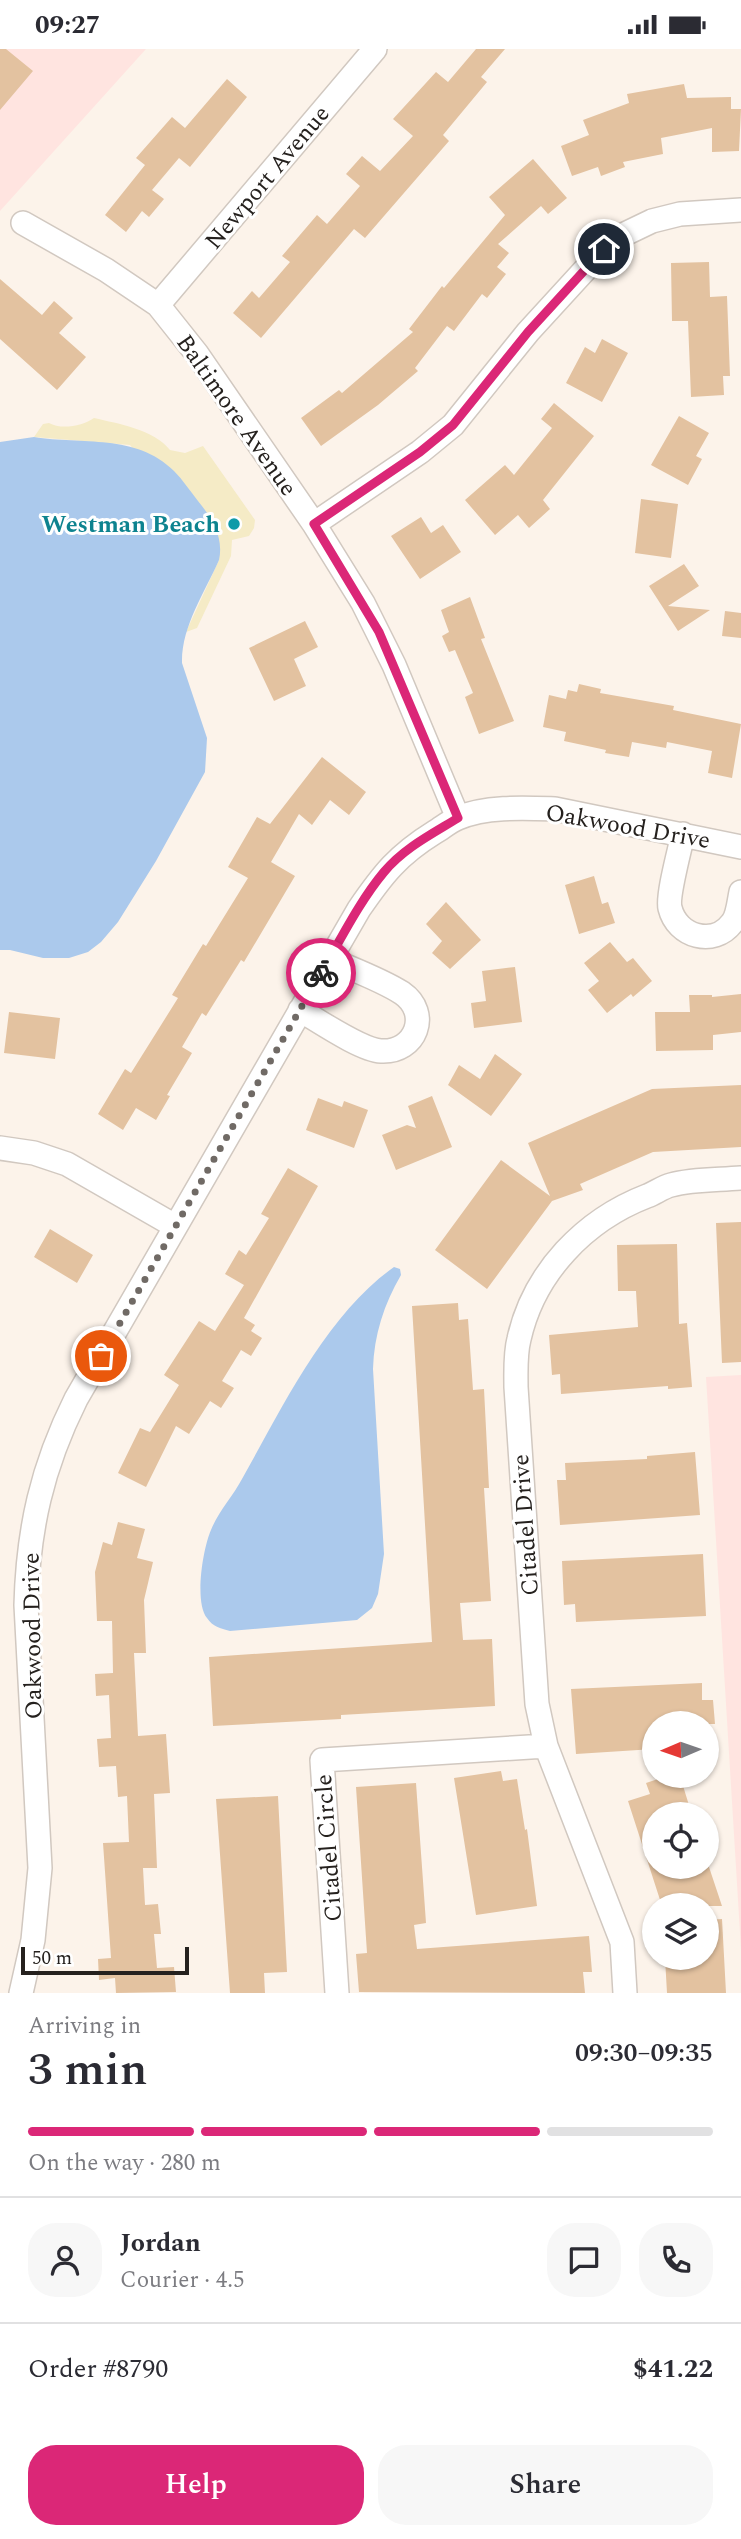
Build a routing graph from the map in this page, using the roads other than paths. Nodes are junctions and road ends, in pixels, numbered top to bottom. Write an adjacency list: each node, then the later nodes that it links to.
1 (375, 49): 4 (street, Newport Avenue)
2 (741, 210): 5 (street)
3 (23, 223): 4 (street, Baltimore Avenue)
4 (158, 305): 5 (street, Baltimore Avenue)
5 (314, 524): 6 (street, Baltimore Avenue)
6 (458, 818): 7 (street, Oakwood Drive); 10 (street, Oakwood Drive)
7 (683, 834): 8 (street, Oakwood Drive); 9 (street)
8 (741, 847)
9 (741, 892)
10 (329, 959): 11 (street, Oakwood Drive); 11 (street)
11 (300, 1010): 14 (street, Oakwood Drive)
12 (0, 1148): 14 (street)
13 (741, 1178): 15 (street, Citadel Drive)
14 (175, 1226): 16 (street, Oakwood Drive)
15 (547, 1746): 17 (street, Citadel Circle); 18 (street, Citadel Drive)
16 (21, 1993)
17 (337, 1993)
18 (625, 1993)

